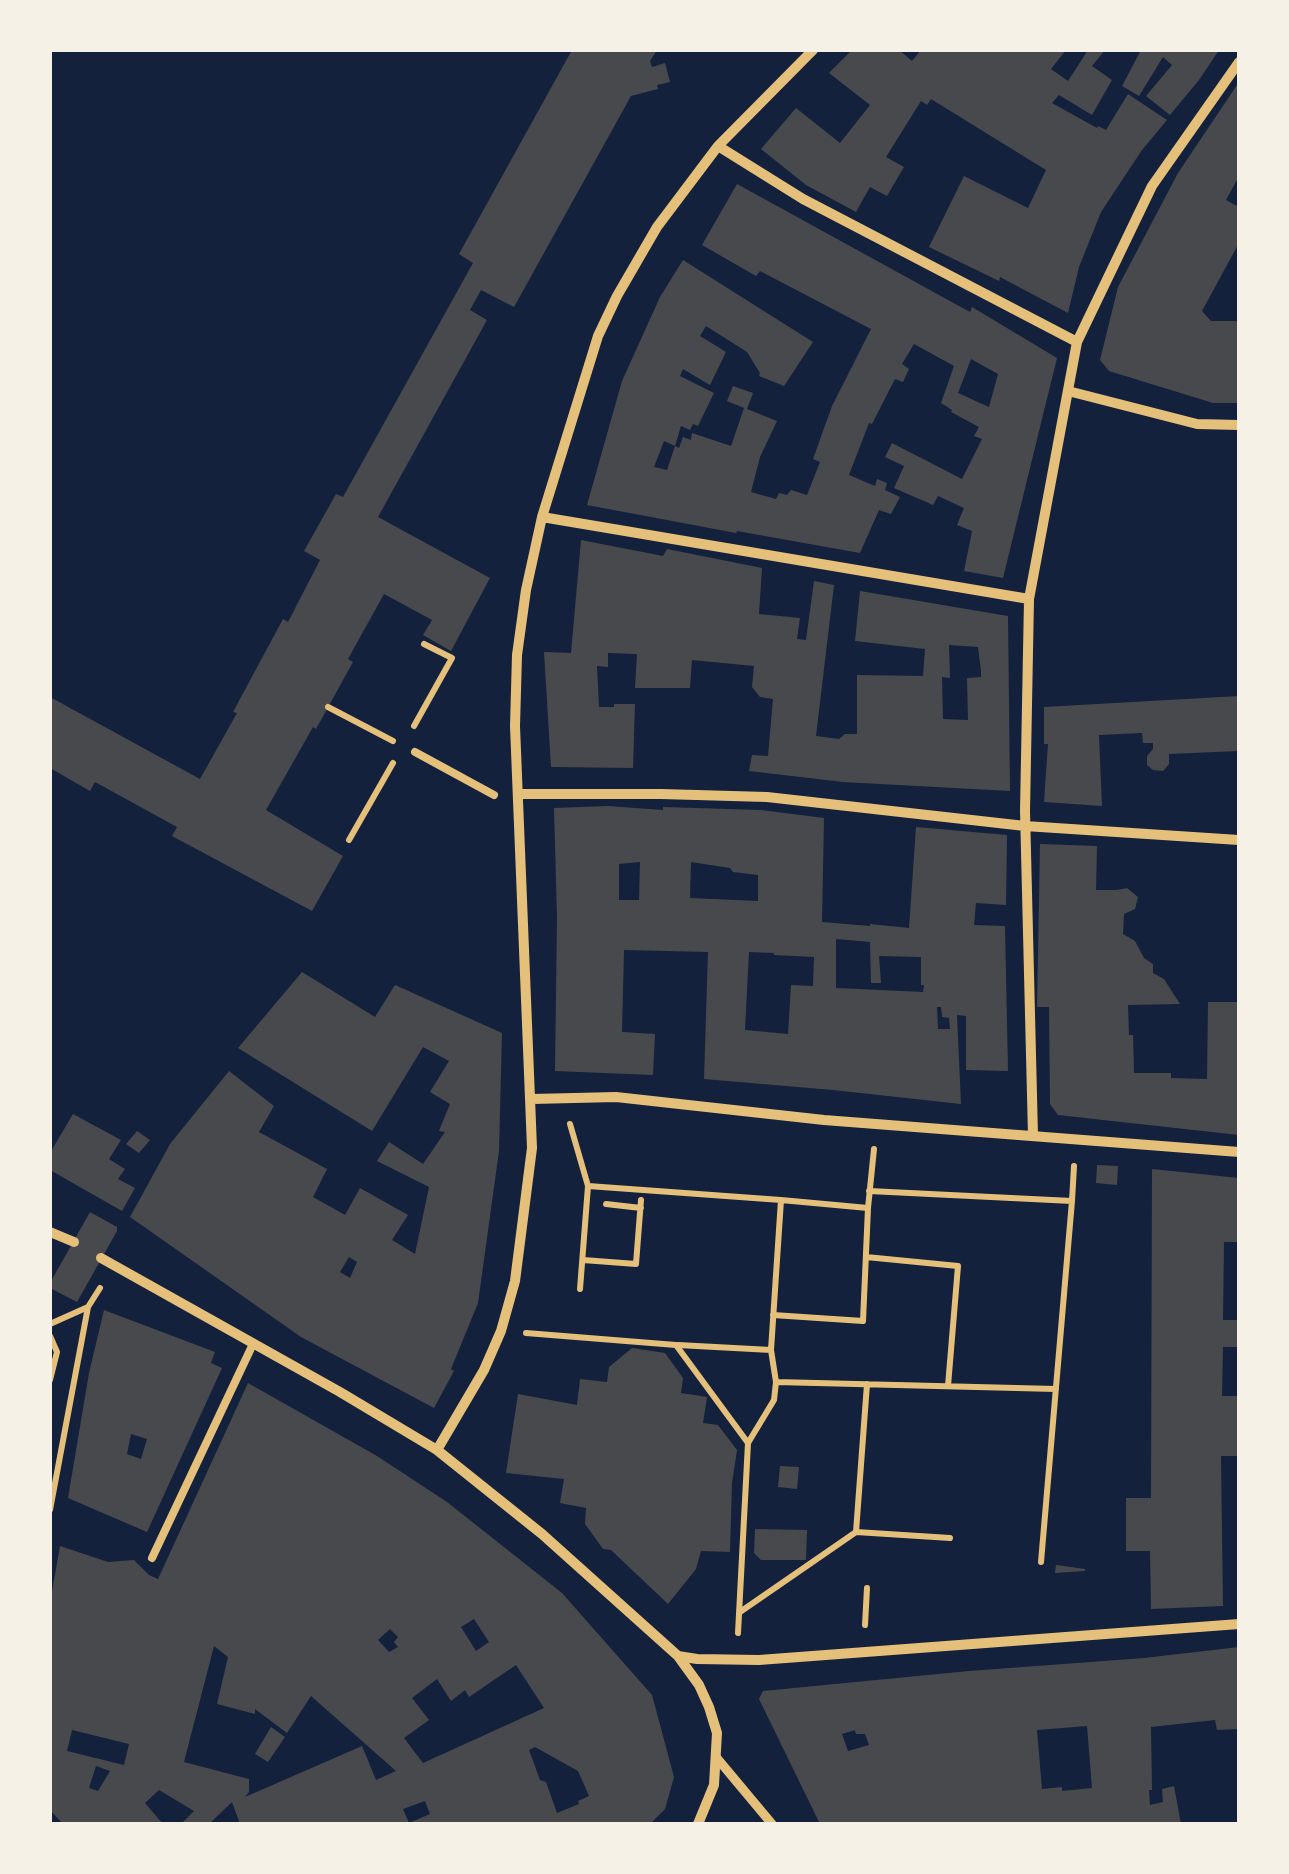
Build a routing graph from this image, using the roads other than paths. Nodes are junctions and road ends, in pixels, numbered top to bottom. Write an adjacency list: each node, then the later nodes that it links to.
1 (814, 50): 3 (street)
2 (1239, 62): 4 (street)
3 (718, 146): 4 (street); 7 (street)
4 (1077, 342): 5 (street)
5 (1068, 391): 6 (street); 8 (street)
6 (1239, 425)
7 (542, 517): 8 (street); 10 (street)
8 (1029, 599): 12 (street)
9 (415, 752): 11 (lane)
10 (518, 794): 12 (street); 14 (street)
11 (494, 795)
12 (1025, 826): 13 (street); 15 (street)
13 (1239, 840)
14 (532, 1099): 15 (street); 21 (street)
15 (1032, 1136): 16 (street)
16 (1239, 1152)
17 (50, 1232): 18 (street)
18 (74, 1242)
19 (101, 1258): 20 (street)
20 (253, 1344): 21 (street); 22 (lane)
21 (437, 1450): 24 (street)
22 (152, 1558)
23 (1239, 1624): 24 (street)
24 (678, 1656): 25 (street)
25 (716, 1757): 26 (street); 27 (street)
26 (698, 1824)
27 (772, 1824)

